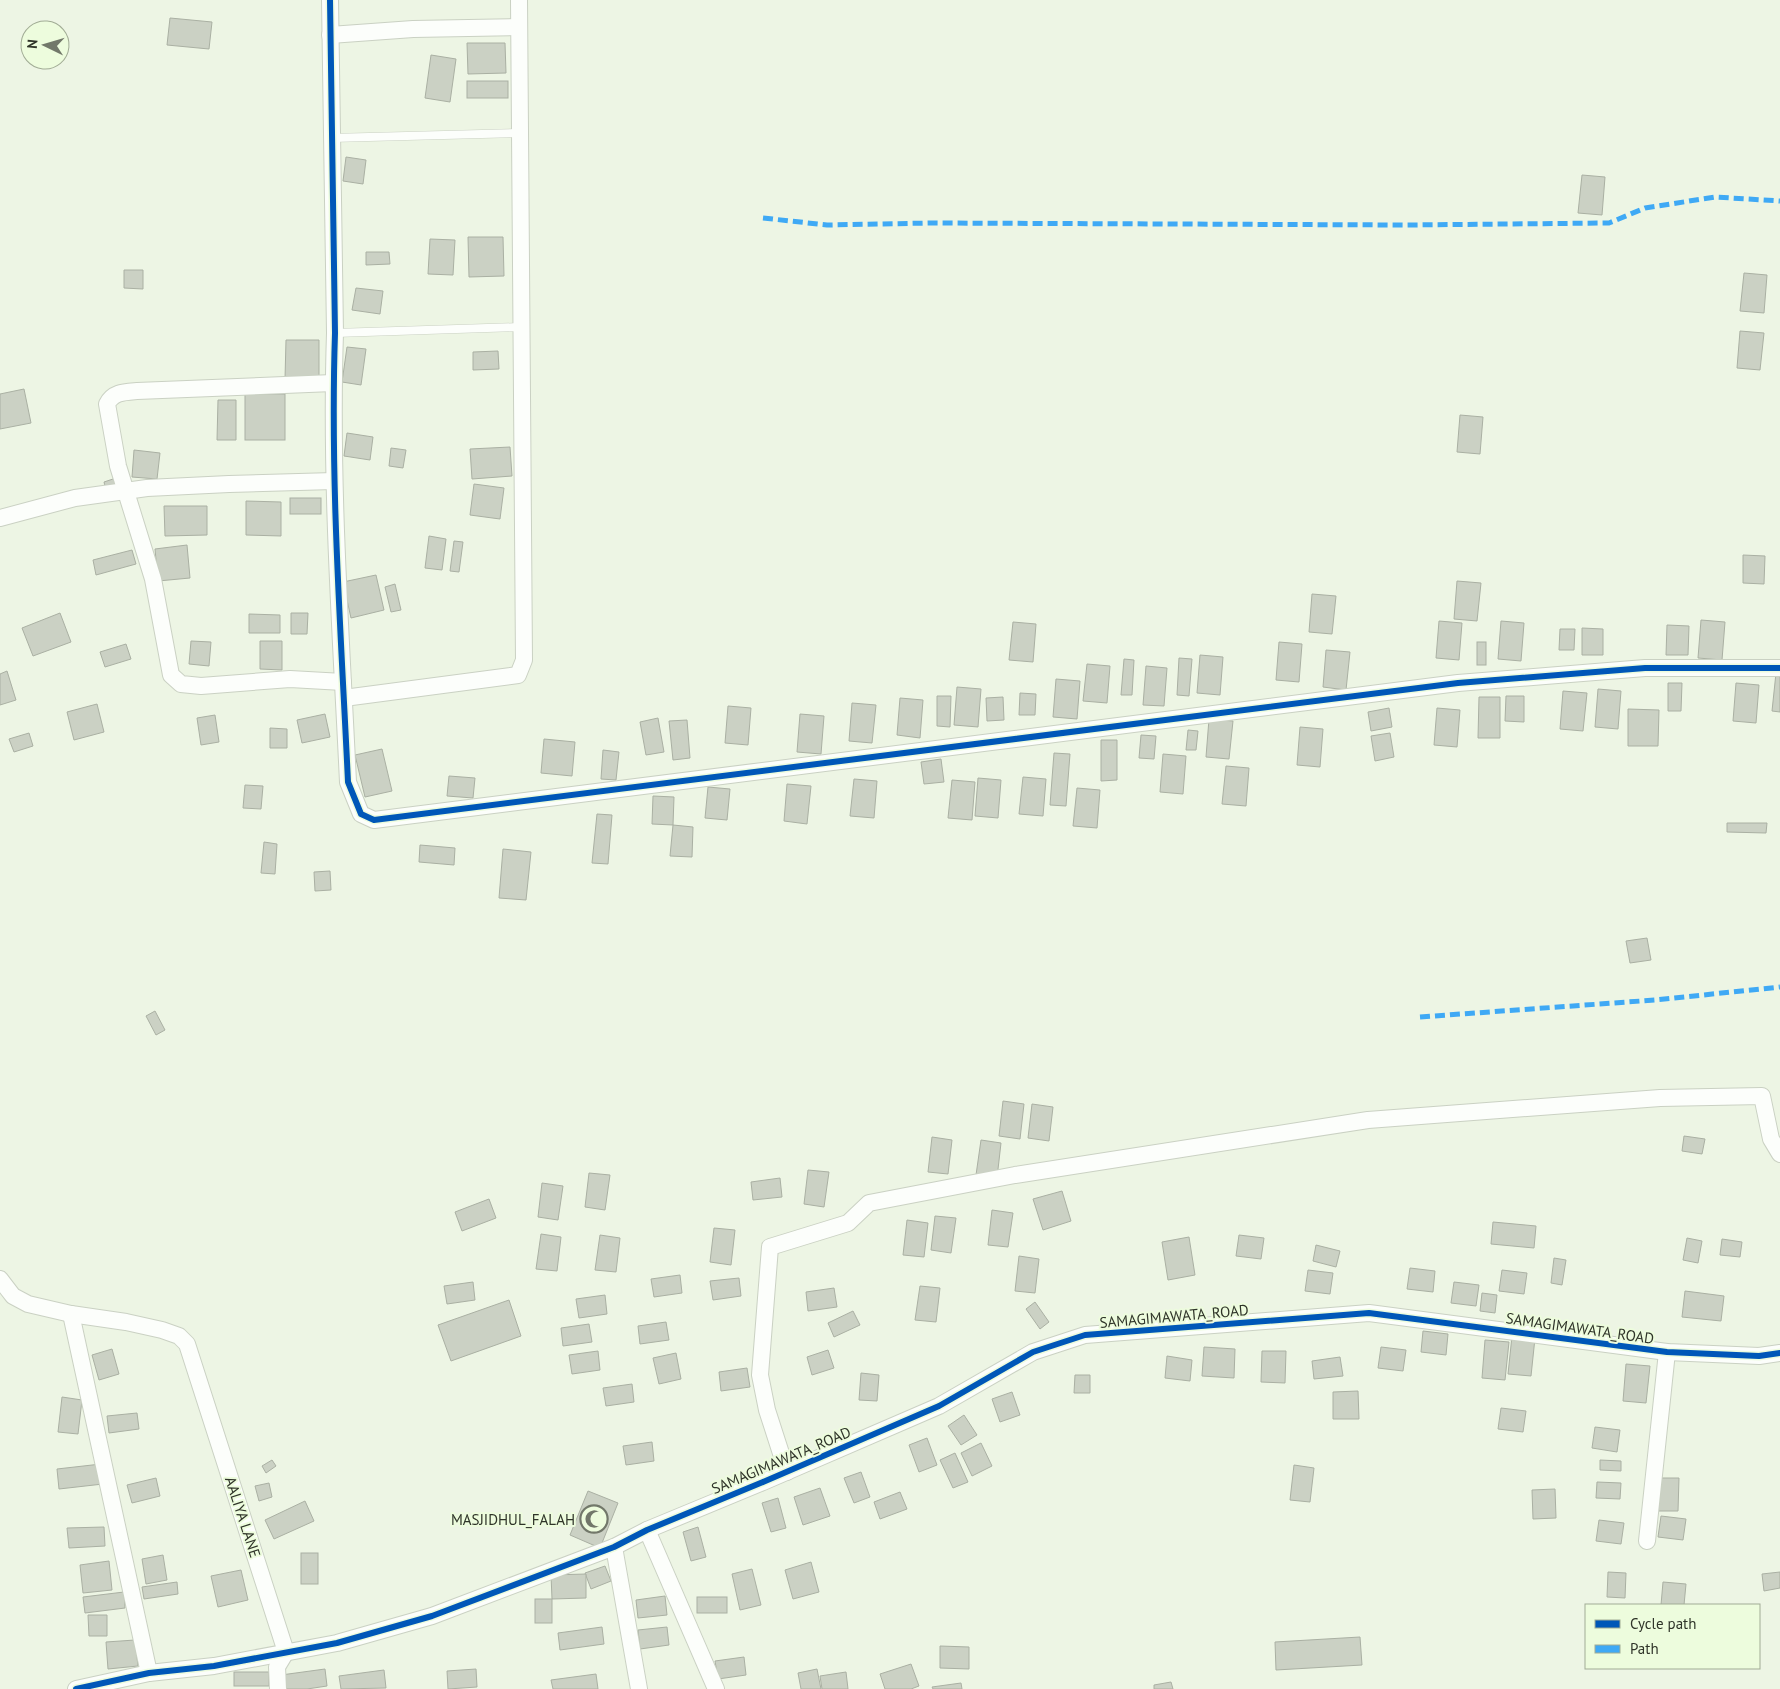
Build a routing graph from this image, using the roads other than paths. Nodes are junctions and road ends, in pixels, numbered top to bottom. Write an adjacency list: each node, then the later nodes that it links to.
1 (330, 0): 4 (street)
2 (519, 0): 3 (street)
3 (519, 27): 4 (street); 5 (street)
4 (330, 35): 6 (street)
5 (520, 133): 6 (lane); 7 (street)
6 (331, 138): 8 (street)
7 (520, 327): 8 (lane); 15 (street)
8 (335, 333): 9 (street)
9 (333, 383): 10 (street); 11 (street)
10 (334, 482): 11 (street); 14 (street)
11 (125, 491): 12 (street); 14 (street)
12 (0, 518)
13 (1780, 668): 15 (street)
14 (343, 682): 15 (street)
15 (344, 698)
16 (1780, 1154): 21 (street)
17 (0, 1279): 18 (street)
18 (71, 1314): 25 (street, AALIYA LANE); 26 (street)
19 (1667, 1352): 20 (street, SAMAGIMAWATA_ROAD); 21 (street, SAMAGIMAWATA_ROAD); 23 (street)
20 (1780, 1354)
21 (787, 1472): 22 (street, SAMAGIMAWATA_ROAD)
22 (647, 1530): 24 (street, SAMAGIMAWATA_ROAD); 30 (street)
23 (1648, 1541)
24 (614, 1547): 25 (street, SAMAGIMAWATA_ROAD); 29 (street)
25 (286, 1652): 26 (street, SAMAGIMAWATA_ROAD); 28 (street)
26 (149, 1673): 27 (street, SAMAGIMAWATA_ROAD)
27 (76, 1689)
28 (278, 1689)
29 (639, 1689)
30 (716, 1689)

